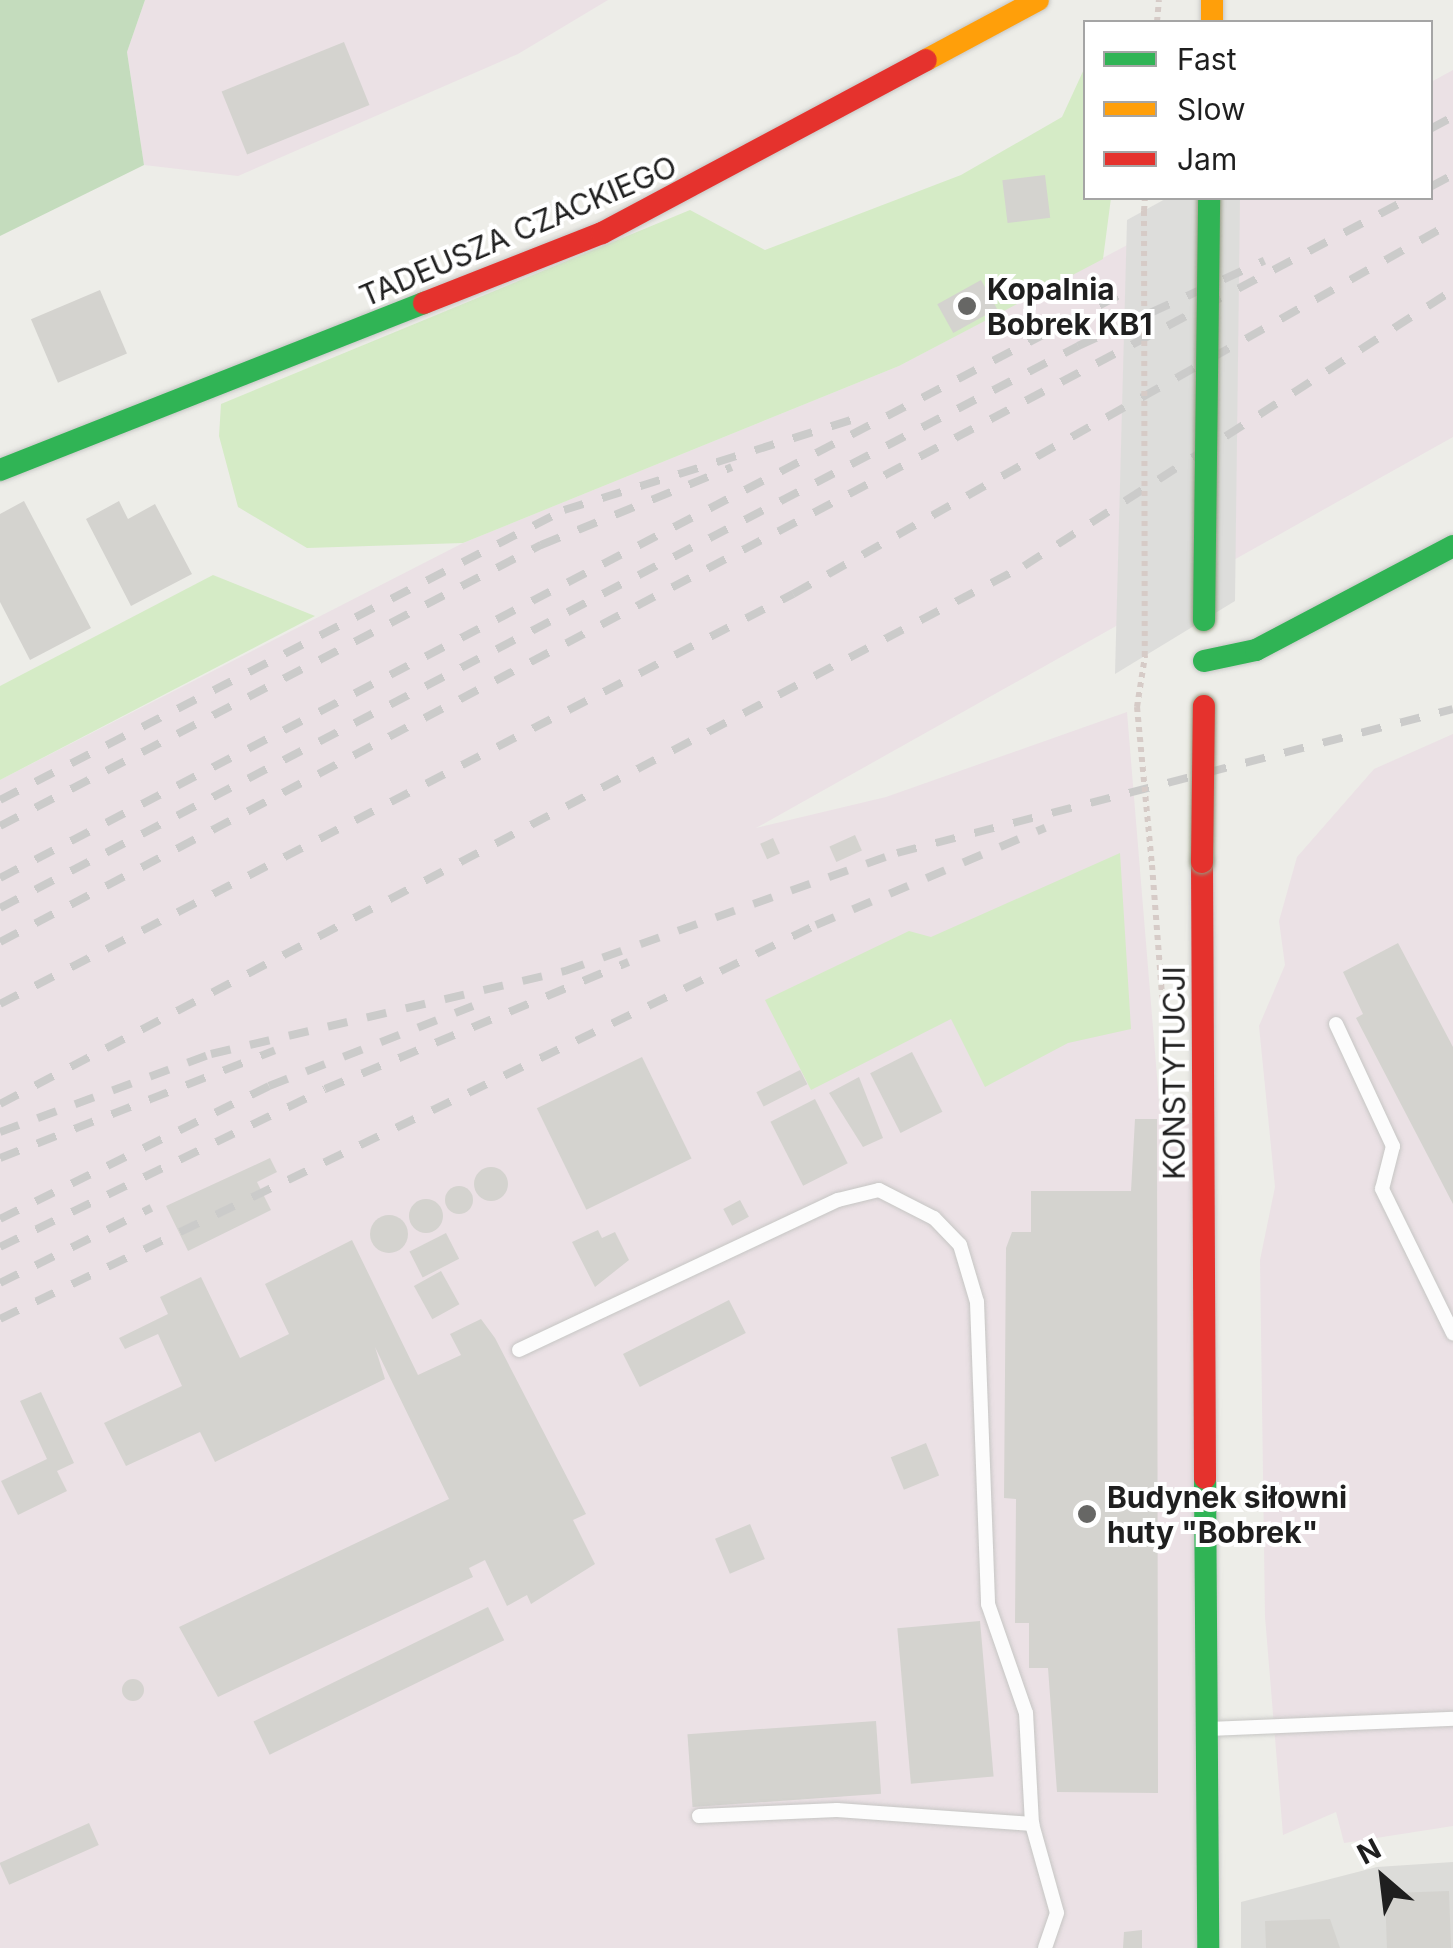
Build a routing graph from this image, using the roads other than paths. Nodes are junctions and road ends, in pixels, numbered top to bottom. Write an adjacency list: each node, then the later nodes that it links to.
1 (1038, 0): 3 (street, TADEUSZA CZACKIEGO)
2 (1209, 200): 5 (street, KONSTYTUCJI, bridge)
3 (0, 470)
4 (1453, 546): 5 (street)
5 (1204, 661): 10 (street, KONSTYTUCJI, bridge)
6 (1336, 1024): 7 (lane)
7 (1453, 1333)
8 (519, 1350): 12 (lane)
9 (1453, 1719): 10 (lane)
10 (1209, 1729): 14 (street, KONSTYTUCJI)
11 (699, 1816): 12 (lane)
12 (1032, 1824): 13 (lane)
13 (1045, 1948)
14 (1208, 1948)

